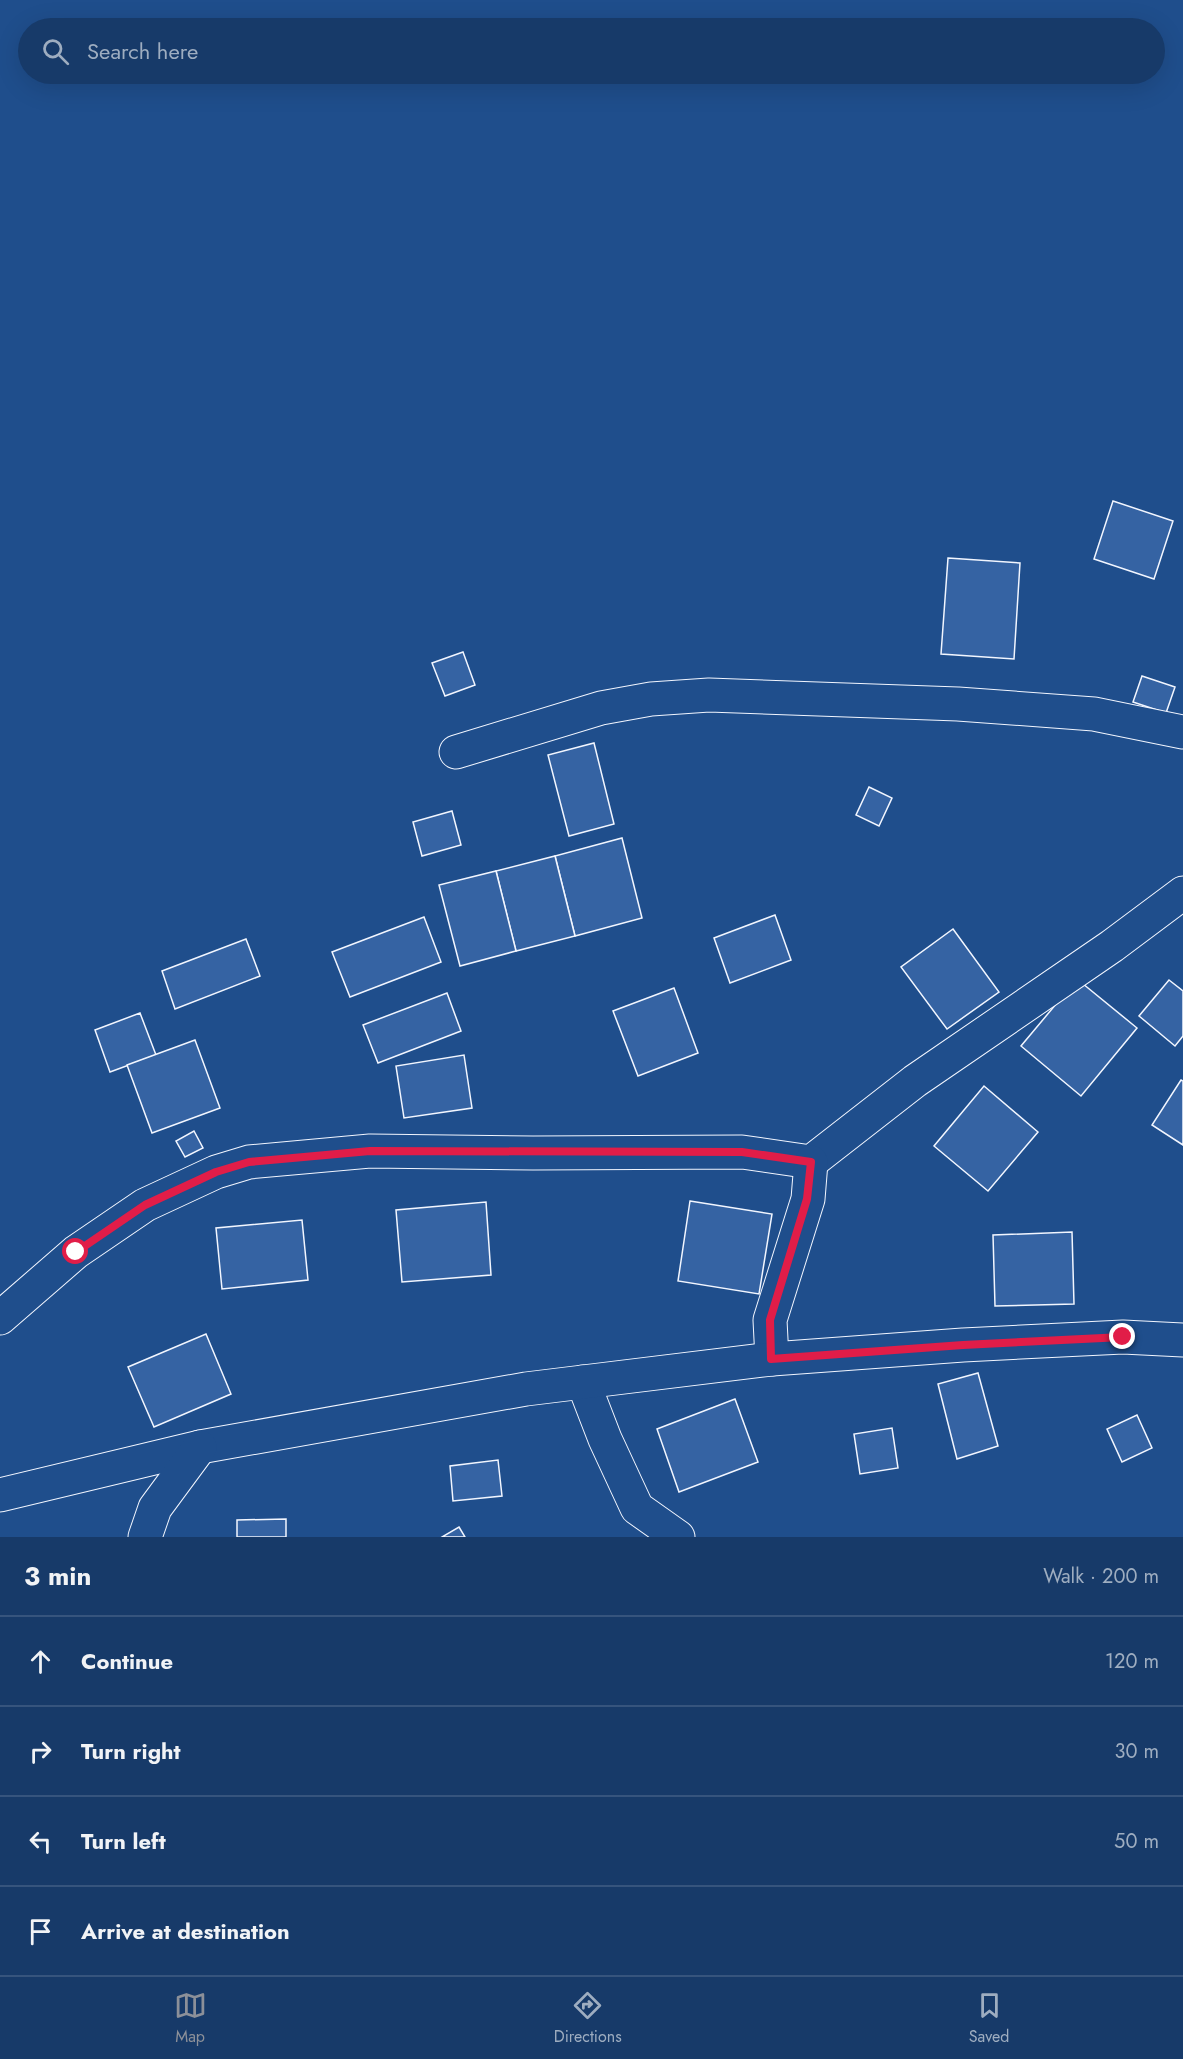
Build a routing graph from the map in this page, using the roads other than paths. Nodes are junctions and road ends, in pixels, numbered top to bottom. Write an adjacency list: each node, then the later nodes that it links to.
1 (1183, 732): 2 (street)
2 (456, 752)
3 (1183, 893): 4 (street)
4 (811, 1162): 5 (street); 7 (street)
5 (0, 1318)
6 (1183, 1340): 7 (street)
7 (771, 1359): 8 (street)
8 (583, 1382): 9 (street); 12 (street)
9 (200, 1447): 10 (street); 11 (street)
10 (0, 1496)
11 (145, 1537)
12 (678, 1537)

